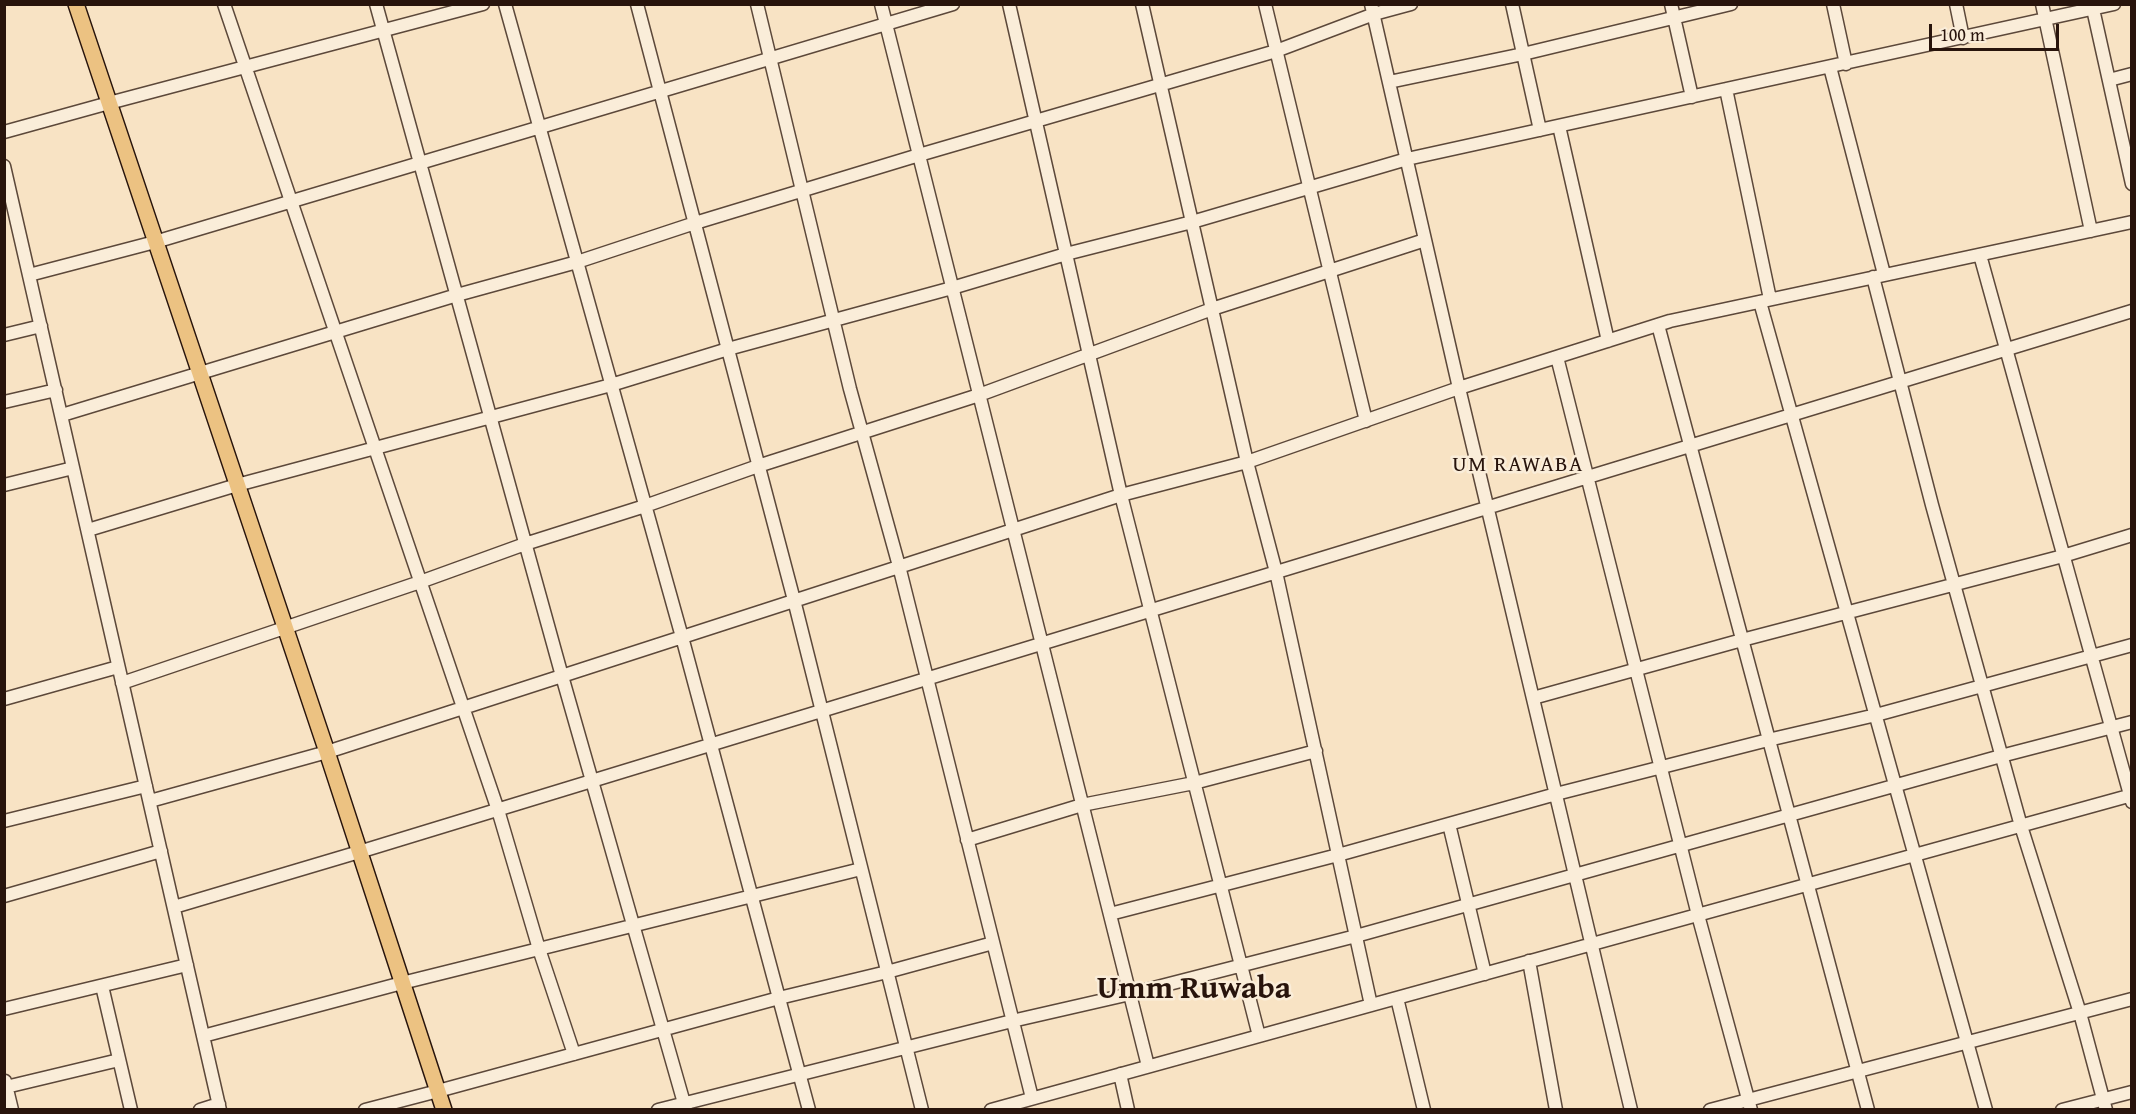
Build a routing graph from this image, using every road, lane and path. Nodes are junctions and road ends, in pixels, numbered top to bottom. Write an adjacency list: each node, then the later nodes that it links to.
1 (76, 4): 41 (main road)
2 (224, 4): 32 (street)
3 (376, 4): 26 (street)
4 (483, 4): 26 (street)
5 (506, 4): 44 (street)
6 (637, 4): 39 (street)
7 (758, 4): 30 (street)
8 (881, 4): 25 (street)
9 (953, 4): 25 (street)
10 (1010, 4): 42 (street)
11 (1142, 4): 37 (street)
12 (1265, 4): 28 (street)
13 (1411, 4): 21 (street)
14 (1512, 4): 29 (street)
15 (1671, 4): 23 (street)
16 (1731, 4): 23 (street)
17 (1833, 4): 31 (street)
18 (1956, 4): 27 (street)
19 (2042, 4): 24 (street)
20 (2114, 4): 22 (street)
21 (1372, 9): 28 (street); 36 (street)
22 (2093, 9): 24 (street); 35 (street)
23 (1674, 17): 29 (street); 40 (street)
24 (2045, 20): 27 (street); 59 (street)
25 (886, 24): 30 (street); 48 (street)
26 (383, 29): 32 (street); 50 (street)
27 (1964, 38): 31 (street)
28 (1276, 51): 37 (street); 53 (street)
29 (1523, 54): 36 (street); 45 (street)
30 (771, 59): 39 (street); 54 (street)
31 (1846, 64): 33 (street)
32 (245, 66): 41 (street); 55 (street)
33 (1830, 67): 38 (street); 67 (street)
34 (2132, 74): 35 (street)
35 (2109, 80): 47 (street)
36 (1389, 82): 49 (street)
37 (1161, 85): 42 (street); 56 (street)
38 (1726, 89): 40 (street); 70 (street)
39 (660, 92): 44 (street); 58 (street)
40 (1692, 97): 43 (street)
41 (109, 103): 46 (street); 61 (main road)
42 (1036, 122): 48 (street); 62 (street)
43 (1559, 126): 45 (street); 78 (street)
44 (540, 128): 50 (street); 64 (street)
45 (1540, 130): 49 (street)
46 (4, 132)
47 (2127, 138): 52 (street)
48 (919, 155): 54 (street); 68 (street)
49 (1407, 159): 53 (street); 60 (street)
50 (420, 163): 55 (street); 69 (street)
51 (5, 171): 66 (street)
52 (2132, 184)
53 (1308, 188): 56 (street); 65 (street)
54 (802, 192): 58 (street); 73 (street)
55 (291, 202): 61 (street); 76 (street)
56 (1192, 222): 62 (street); 71 (street)
57 (2132, 222): 59 (street)
58 (695, 223): 64 (street); 79 (street)
59 (2091, 231): 63 (street)
60 (1425, 240): 65 (street); 86 (street)
61 (155, 242): 66 (street); 83 (main road)
62 (1066, 254): 68 (street); 81 (street)
63 (1980, 255): 67 (street); 80 (street)
64 (577, 262): 69 (street); 85 (street)
65 (1329, 270): 71 (street); 93 (street)
66 (29, 275): 75 (street)
67 (1878, 276): 70 (street); 84 (street)
68 (952, 288): 73 (street); 88 (street)
69 (457, 295): 76 (street); 92 (street)
70 (1765, 301): 74 (street); 91 (street)
71 (1212, 309): 81 (street); 97 (street)
72 (2132, 311): 80 (street)
73 (833, 320): 79 (street); 94 (street)
74 (1658, 325): 78 (street); 96 (street)
75 (41, 326): 77 (street); 87 (street)
76 (335, 332): 83 (street); 95 (street)
77 (4, 335)
78 (1608, 341): 82 (street)
79 (728, 349): 85 (street); 98 (street)
80 (2006, 350): 84 (street); 110 (street)
81 (1089, 354): 88 (street); 103 (street)
82 (1557, 357): 86 (street); 100 (street)
83 (199, 372): 90 (street); 101 (main road)
84 (1900, 382): 91 (street); 114 (street)
85 (611, 385): 92 (street); 104 (street)
86 (1459, 388): 93 (street); 105 (street)
87 (56, 390): 89 (street); 90 (street)
88 (979, 395): 94 (street); 107 (street)
89 (4, 402)
90 (62, 415): 99 (street)
91 (1792, 415): 96 (street); 117 (street)
92 (490, 417): 95 (street); 109 (street)
93 (1366, 421): 97 (street)
94 (862, 434): 98 (street); 111 (street)
95 (374, 446): 101 (street); 113 (street)
96 (1690, 446): 100 (street); 120 (street)
97 (1247, 462): 103 (street); 112 (street)
98 (758, 465): 104 (street); 115 (street)
99 (74, 468): 102 (street); 106 (street)
100 (1587, 477): 105 (street); 125 (street)
101 (237, 484): 106 (street); 118 (main road)
102 (4, 485)
103 (1120, 495): 107 (street); 116 (street)
104 (645, 506): 109 (street); 119 (street)
105 (1488, 508): 112 (street); 130 (street)
106 (88, 530): 124 (street)
107 (1012, 530): 111 (street); 121 (street)
108 (2132, 535): 110 (street)
109 (525, 544): 113 (street); 126 (street)
110 (2063, 556): 114 (street); 123 (street)
111 (899, 566): 115 (street); 127 (street)
112 (1276, 572): 116 (street); 139 (street)
113 (420, 582): 118 (street); 132 (street)
114 (1954, 584): 117 (street); 129 (street)
115 (794, 600): 119 (street); 133 (street)
116 (1150, 611): 121 (street); 144 (street)
117 (1847, 613): 120 (street); 134 (street)
118 (284, 628): 128 (street); 140 (main road)
119 (682, 637): 126 (street); 138 (street)
120 (1742, 640): 125 (street); 137 (street)
121 (1042, 644): 127 (street); 150 (street)
122 (2132, 645): 123 (street)
123 (2091, 656): 129 (street); 136 (street)
124 (118, 667): 128 (street); 131 (street)
125 (1635, 669): 130 (street); 142 (street)
126 (562, 676): 132 (street); 143 (street)
127 (927, 679): 133 (street); 156 (street)
128 (122, 683): 145 (street)
129 (1982, 686): 134 (street); 141 (street)
130 (1533, 698): 147 (street)
131 (4, 699)
132 (462, 708): 140 (street); 151 (street)
133 (822, 711): 138 (street); 162 (street)
134 (1876, 715): 137 (street); 146 (street)
135 (2132, 722): 136 (street)
136 (2111, 728): 141 (street); 148 (street)
137 (1768, 740): 142 (street); 152 (street)
138 (711, 745): 143 (street); 167 (street)
139 (1316, 751): 144 (street); 160 (street)
140 (327, 752): 149 (street); 159 (main road)
141 (2001, 756): 146 (street); 155 (street)
142 (1660, 768): 147 (street); 157 (street)
143 (592, 781): 151 (street); 172 (street)
144 (1194, 783): 150 (street); 165 (street)
145 (146, 786): 149 (street); 153 (street)
146 (1896, 786): 152 (street); 161 (street)
147 (1556, 794): 154 (street); 163 (street)
148 (2131, 798): 155 (street)
149 (150, 801): 158 (street)
150 (1082, 805): 156 (street); 170 (street)
151 (498, 810): 159 (street); 176 (street)
152 (1789, 816): 157 (street); 164 (street)
153 (4, 821)
154 (1449, 824): 160 (street); 168 (street)
155 (2021, 826): 161 (street); 190 (street)
156 (967, 840): 174 (street)
157 (1680, 845): 163 (street); 171 (street)
158 (161, 851): 166 (street); 169 (street)
159 (359, 852): 169 (street); 182 (main road)
160 (1338, 855): 165 (street); 173 (street)
161 (1915, 855): 164 (street); 195 (street)
162 (861, 869): 167 (street); 180 (street)
163 (1575, 876): 168 (street); 175 (street)
164 (1807, 885): 171 (street); 200 (street)
165 (1220, 886): 170 (street); 179 (street)
166 (4, 896)
167 (752, 896): 172 (street); 185 (street)
168 (1468, 905): 173 (street); 181 (street)
169 (174, 907): 178 (street)
170 (1110, 914): 184 (street)
171 (1698, 915): 175 (street); 208 (street)
172 (633, 926): 176 (street); 192 (street)
173 (1356, 936): 179 (street); 188 (street)
174 (993, 943): 180 (street); 191 (street)
175 (1592, 944): 177 (street); 223 (street)
176 (539, 949): 182 (street); 197 (street)
177 (1529, 961): 181 (street); 222 (street)
178 (187, 965): 183 (street); 193 (street)
179 (1241, 966): 184 (street); 194 (street)
180 (887, 972): 185 (street); 196 (street)
181 (1485, 974): 186 (street)
182 (402, 984): 193 (street); 204 (main road)
183 (102, 986): 189 (street); 198 (street)
184 (1130, 994): 191 (street); 199 (street)
185 (779, 998): 192 (street); 202 (street)
186 (1397, 998): 188 (street); 221 (street)
187 (2132, 999): 190 (street)
188 (1371, 1005): 194 (street)
189 (4, 1009)
190 (2080, 1012): 195 (street); 207 (street)
191 (1012, 1021): 196 (street); 206 (street)
192 (663, 1029): 197 (street); 209 (street)
193 (203, 1036): 210 (street)
194 (1258, 1036): 199 (street)
195 (1967, 1042): 200 (street); 226 (street)
196 (906, 1048): 202 (street); 218 (street)
197 (574, 1054): 204 (street)
198 (119, 1060): 203 (street); 212 (street)
199 (1148, 1066): 201 (street)
200 (1858, 1071): 208 (street); 225 (street)
201 (1120, 1074): 206 (street); 220 (street)
202 (800, 1075): 209 (street); 217 (street)
203 (5, 1083): 211 (street)
204 (438, 1092): 214 (street); 215 (main road)
205 (2132, 1092): 207 (street)
206 (1032, 1098): 219 (street)
207 (2105, 1104): 227 (street)
208 (1749, 1105): 224 (street)
209 (685, 1106): 216 (street)
210 (220, 1107): 213 (street)
211 (12, 1110)
212 (131, 1110)
213 (200, 1110)
214 (365, 1110)
215 (444, 1110)
216 (658, 1110)
217 (809, 1110)
218 (922, 1110)
219 (991, 1110)
220 (1128, 1110)
221 (1424, 1110)
222 (1556, 1110)
223 (1631, 1110)
224 (1710, 1110)
225 (1868, 1110)
226 (1986, 1110)
227 (2062, 1110)

